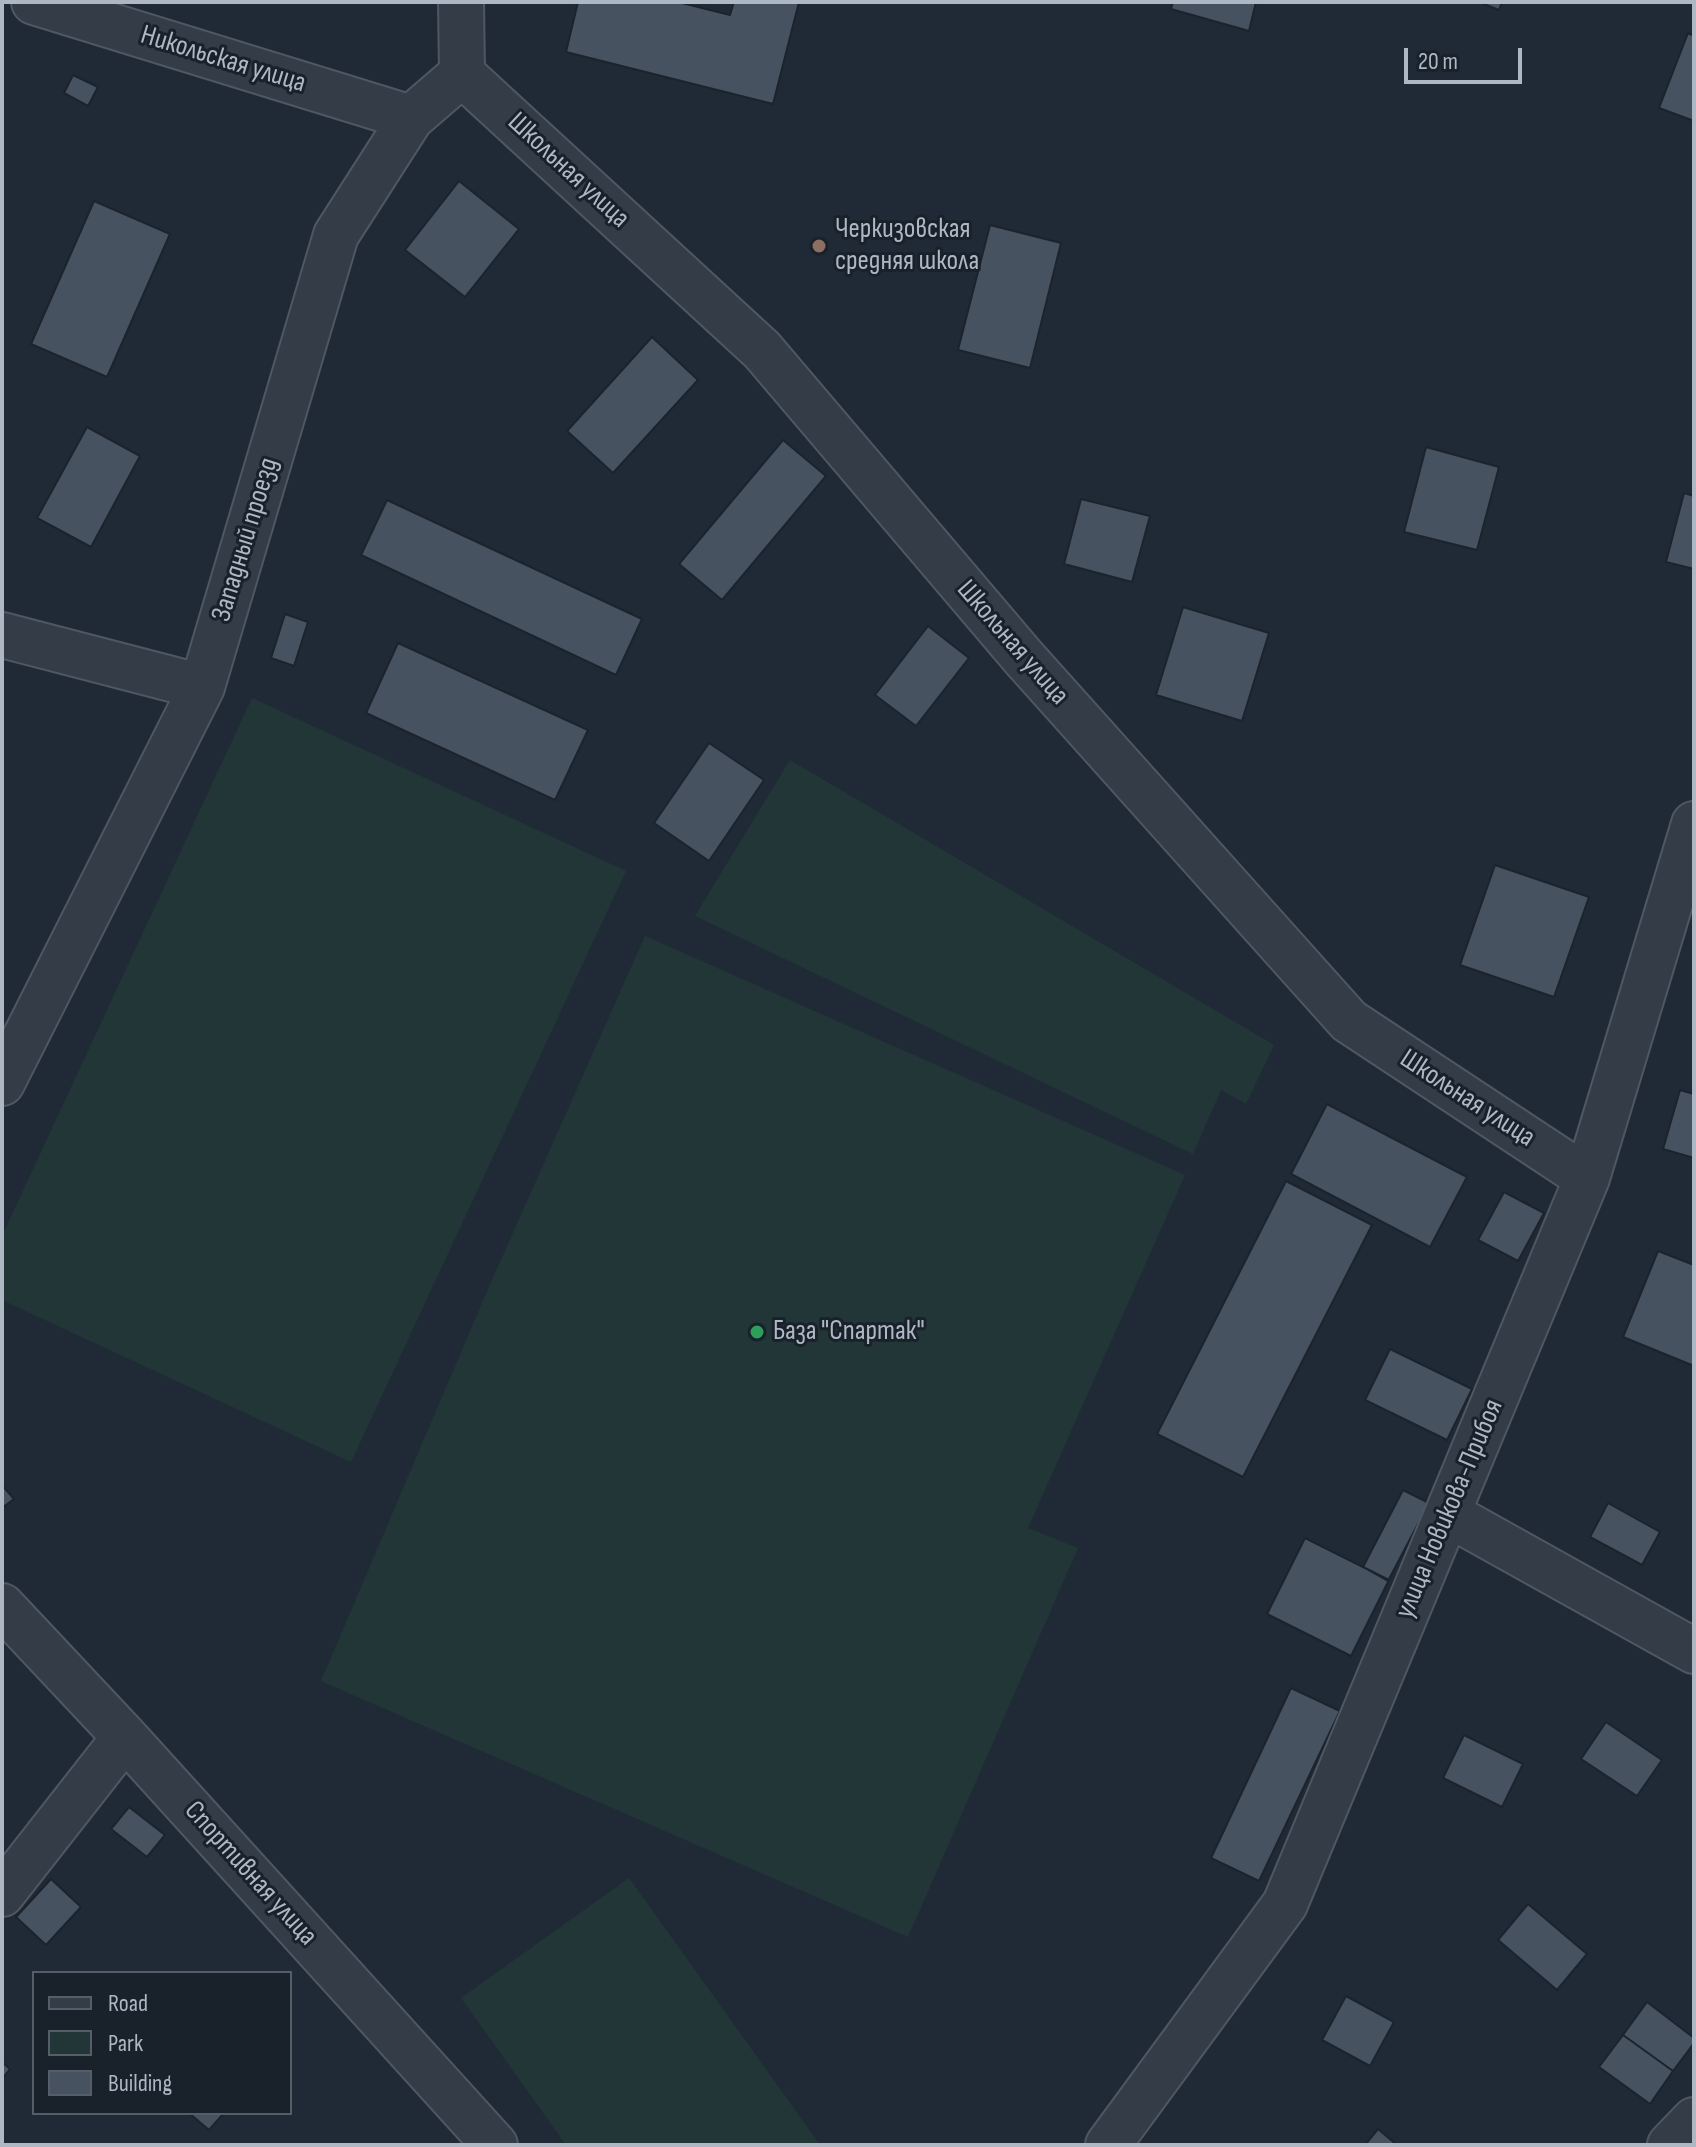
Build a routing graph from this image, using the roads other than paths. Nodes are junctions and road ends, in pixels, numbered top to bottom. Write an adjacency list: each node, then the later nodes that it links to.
1 (34, 2): 4 (street, Никольская улица)
2 (461, 2): 3 (street)
3 (462, 74): 4 (street, Западный проезд); 9 (street, Школьная улица)
4 (411, 118): 6 (street, Западный проезд)
5 (2, 635): 6 (street)
6 (202, 687): 8 (street, Западный проезд)
7 (1694, 824): 9 (street, улица Новикова-Прибоя)
8 (2, 1083)
9 (1587, 1178): 10 (street, улица Новикова-Прибоя)
10 (1448, 1514): 12 (street); 17 (street, улица Новикова-Прибоя)
11 (2, 1606): 13 (street, Спортивная улица)
12 (1694, 1651)
13 (125, 1737): 14 (street); 16 (street, Спортивная улица)
14 (2, 1894)
15 (1694, 2120): 18 (street)
16 (495, 2145)
17 (1108, 2145)
18 (1670, 2145)

